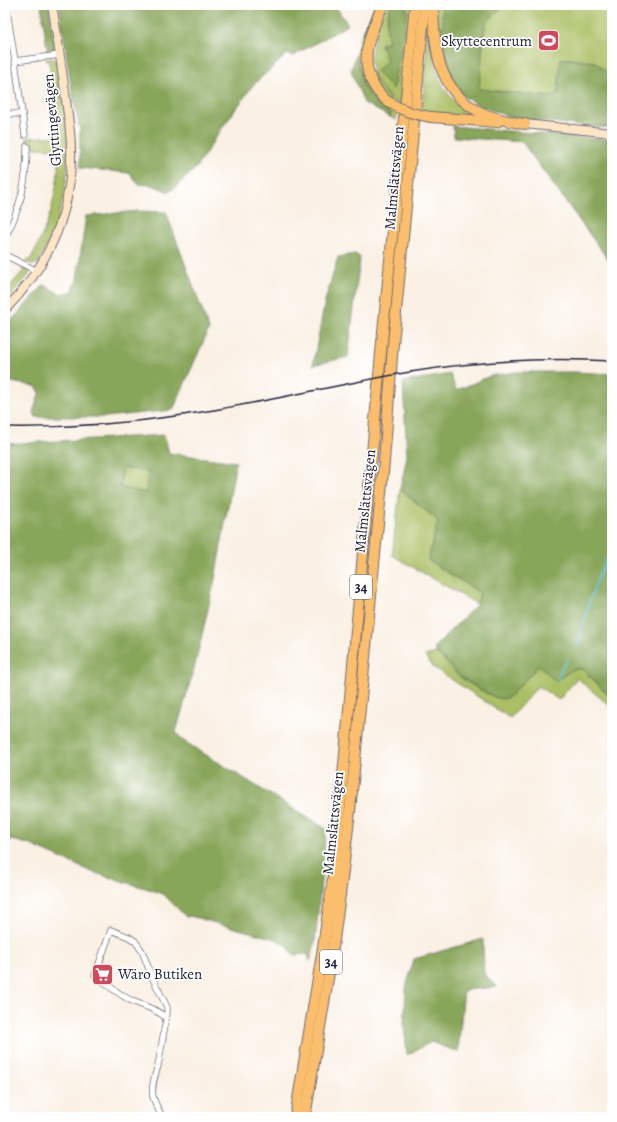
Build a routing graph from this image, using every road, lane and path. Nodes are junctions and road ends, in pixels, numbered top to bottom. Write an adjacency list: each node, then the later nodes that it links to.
1 (6, 5): 8 (street)
2 (52, 5): 7 (street, Glyttingevägen)
3 (383, 5): 11 (highway, bridge)
4 (415, 5): 21 (highway, Malmslättsvägen / 34)
5 (425, 5): 20 (highway, Malmslättsvägen / 34)
6 (433, 5): 11 (highway)
7 (60, 55): 8 (street); 17 (street, Glyttingevägen)
8 (15, 61): 10 (street)
9 (5, 114): 10 (street)
10 (22, 114): 13 (street)
11 (525, 124): 12 (street)
12 (612, 133)
13 (25, 135)
14 (27, 146): 15 (street)
15 (5, 237)
16 (5, 255): 17 (street)
17 (37, 271): 18 (street, Glyttingevägen)
18 (5, 310)
19 (166, 1018): 19 (street); 22 (street)
20 (315, 1057): 25 (highway, Malmslättsvägen / 34); 26 (highway)
21 (299, 1091): 23 (highway); 24 (highway, Malmslättsvägen / 34)
22 (162, 1117)
23 (290, 1117)
24 (295, 1117)
25 (305, 1117)
26 (312, 1117)

